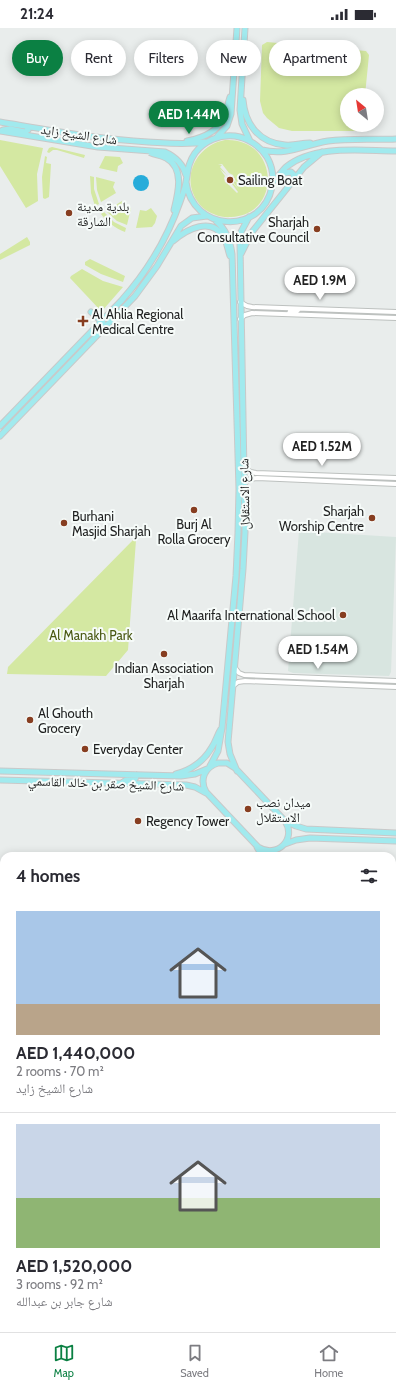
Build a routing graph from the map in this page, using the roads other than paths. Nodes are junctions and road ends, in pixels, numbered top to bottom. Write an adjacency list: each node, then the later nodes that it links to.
1 (237, 28): 3 (main road)
2 (245, 28): 5 (main road)
3 (236, 36): 4 (main road); 8 (main road)
4 (237, 40)
5 (244, 40)
6 (242, 76): 7 (main road)
7 (241, 91): 15 (main road); 17 (main road)
8 (232, 92): 12 (main road); 16 (main road)
9 (0, 122): 10 (main road, شارع الشيخ زايد)
10 (27, 127): 11 (main road); 16 (main road, شارع الشيخ زايد)
11 (0, 131): 18 (main road, شارع الشيخ زايد)
12 (216, 138): 14 (main road); 15 (main road)
13 (396, 140): 17 (main road)
14 (207, 142): 16 (main road, شارع الشيخ زايد); 23 (main road)
15 (251, 142): 19 (main road)
16 (172, 143)
17 (313, 144): 19 (main road)
18 (144, 150): 23 (main road, شارع الشيخ زايد); 29 (main road)
19 (262, 150): 25 (main road)
20 (396, 151): 21 (main road)
21 (322, 152): 22 (main road); 24 (main road)
22 (279, 175): 24 (main road); 25 (main road)
23 (186, 180): 26 (main road); 29 (main road)
24 (293, 180): 31 (main road)
25 (272, 184): 27 (main road)
26 (207, 216): 28 (main road); 30 (main road)
27 (249, 217): 28 (main road); 31 (main road, شارع الاستقلال)
28 (213, 219): 32 (main road, شارع الاستقلال)
29 (168, 231): 42 (main road)
30 (171, 242): 32 (main road); 38 (main road)
31 (240, 260): 33 (main road, شارع الاستقلال)
32 (232, 264): 53 (main road, شارع الاستقلال)
33 (240, 302): 34 (street); 41 (main road, شارع الاستقلال)
34 (300, 308): 36 (street); 37 (street)
35 (91, 312): 42 (main road)
36 (396, 312)
37 (289, 314): 40 (street); 41 (street)
38 (116, 316): 39 (main road); 43 (main road)
39 (127, 317)
40 (396, 318)
41 (240, 319): 46 (main road, شارع الاستقلال)
42 (101, 321): 43 (main road); 44 (main road)
43 (85, 348): 45 (main road)
44 (0, 426)
45 (0, 436)
46 (244, 468): 47 (street); 50 (main road, شارع الاستقلال)
47 (290, 474): 48 (street); 49 (street)
48 (396, 478)
49 (281, 479): 50 (street); 51 (street)
50 (244, 483): 52 (main road, شارع الاستقلال)
51 (396, 484)
52 (234, 668): 54 (street); 57 (main road, شارع الاستقلال)
53 (228, 669): 57 (main road); 59 (main road, شارع الاستقلال)
54 (271, 676): 55 (street); 56 (street)
55 (396, 681)
56 (266, 682): 57 (street); 58 (street)
57 (233, 686): 62 (main road, شارع الاستقلال)
58 (396, 687)
59 (222, 728): 60 (main road, شارع الاستقلال); 64 (main road)
60 (209, 767): 62 (main road, شارع الشيخ صقر بن خالد القاسمي); 64 (main road, شارع الشيخ صقر بن خالد القاسمي); 67 (main road, شارع الاستقلال)
61 (0, 771): 63 (main road, شارع الشيخ صقر بن خالد القاسمي)
62 (238, 771): 68 (main road)
63 (137, 775): 64 (main road, شارع الشيخ صقر بن خالد القاسمي); 66 (main road)
64 (172, 776)
65 (0, 780): 66 (main road, شارع الشيخ صقر بن خالد القاسمي)
66 (121, 784): 67 (main road, شارع الشيخ صقر بن خالد القاسمي)
67 (209, 795): 71 (main road)
68 (285, 821): 69 (main road); 72 (main road)
69 (396, 833)
70 (396, 841): 72 (main road)
71 (256, 845): 72 (main road); 73 (main road)
72 (284, 845): 74 (main road)
73 (260, 852)
74 (280, 852)

